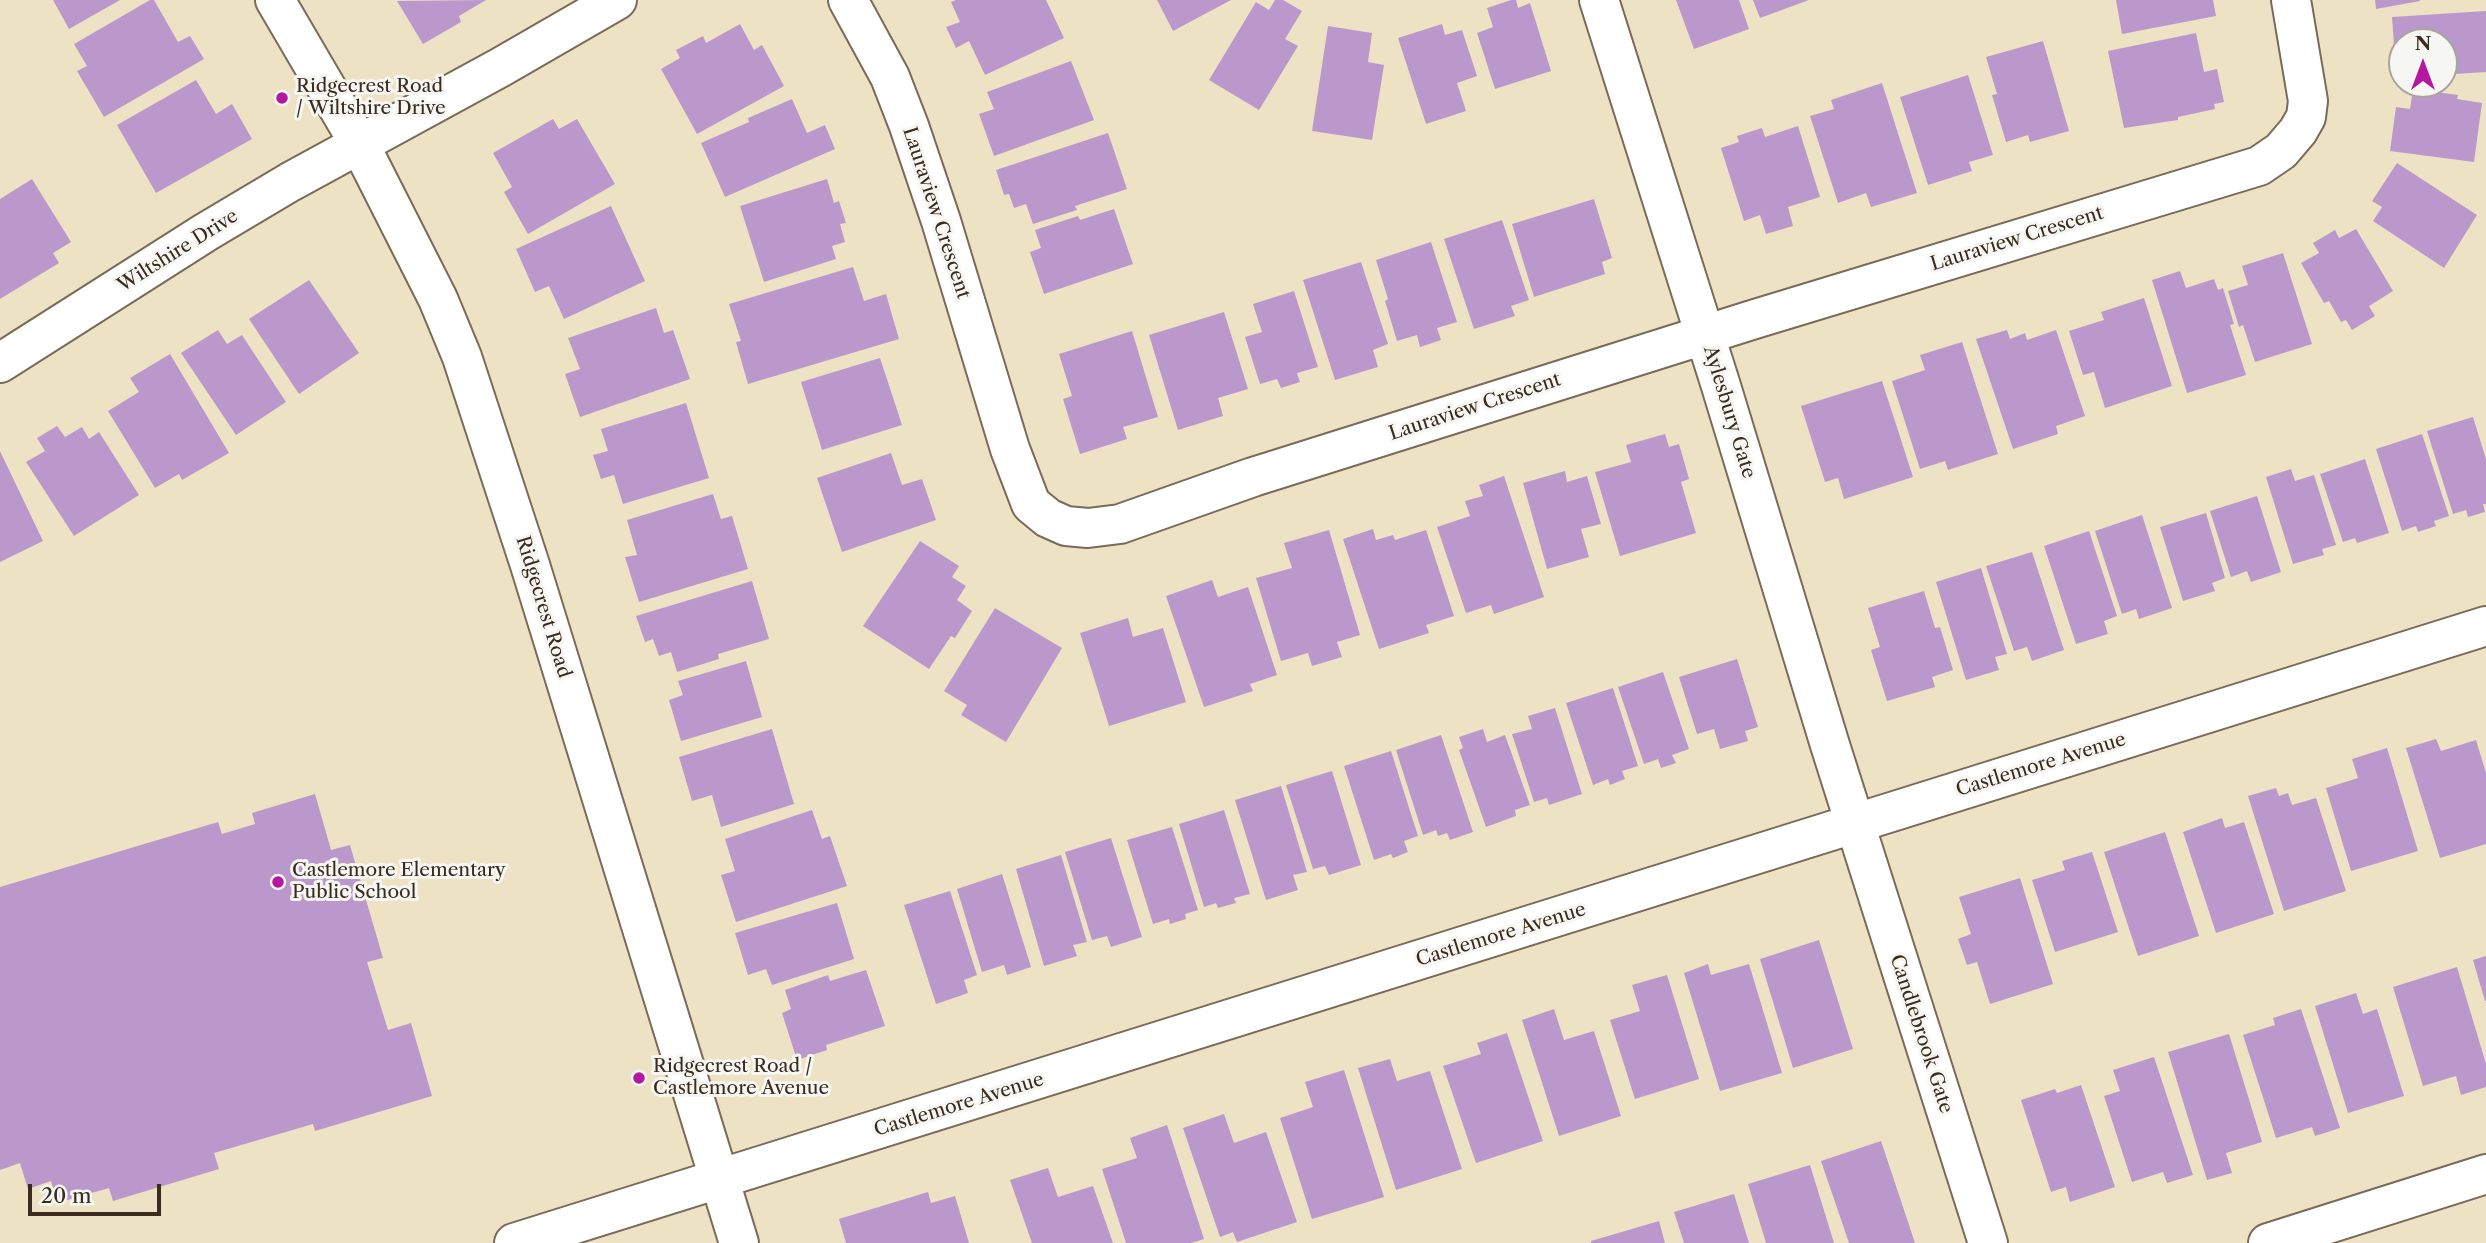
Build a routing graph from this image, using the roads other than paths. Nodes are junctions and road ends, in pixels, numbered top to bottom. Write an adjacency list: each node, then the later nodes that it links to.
1 (275, 0): 6 (street, Ridgecrest Road)
2 (617, 0): 6 (street, Wiltshire Drive)
3 (848, 0): 7 (street, Lauraview Crescent)
4 (1599, 0): 7 (street, Aylesbury Gate)
5 (2291, 0): 7 (street, Lauraview Crescent)
6 (360, 145): 8 (street, Wiltshire Drive); 12 (street, Ridgecrest Road)
7 (1706, 334): 10 (street, Aylesbury Gate)
8 (0, 363)
9 (2486, 626): 10 (street, Castlemore Avenue)
10 (1855, 824): 12 (street, Castlemore Avenue); 15 (street, Candlebrook Gate)
11 (2486, 1174): 16 (street)
12 (719, 1180): 13 (street, Castlemore Avenue); 14 (street, Ridgecrest Road)
13 (514, 1243)
14 (739, 1243)
15 (1988, 1243)
16 (2268, 1243)

